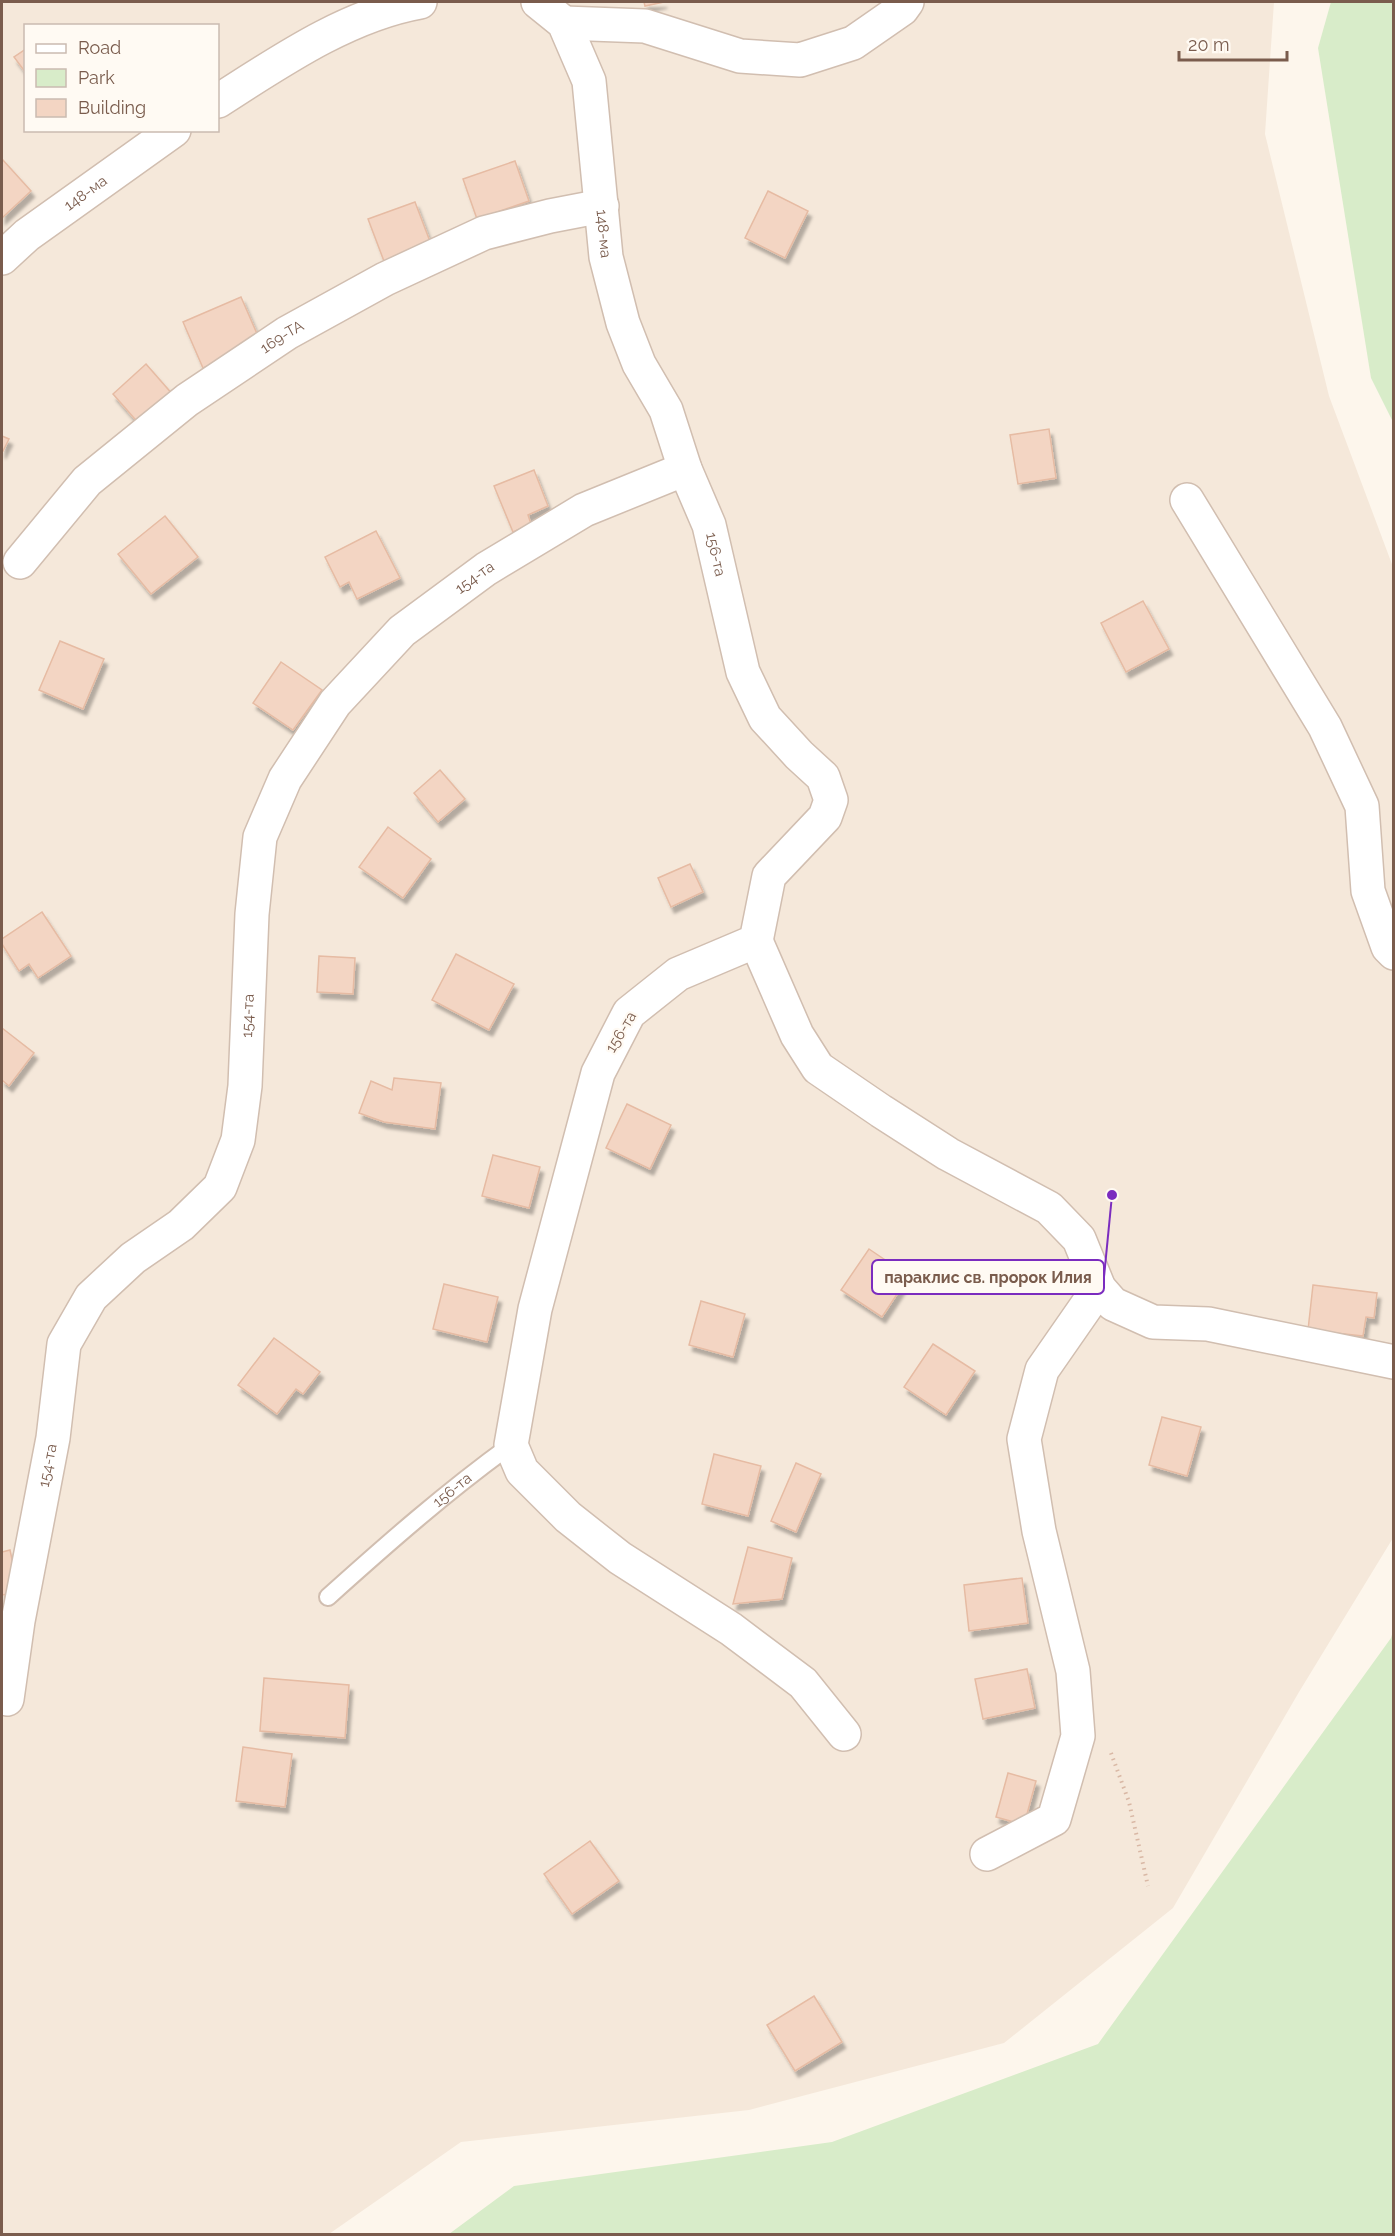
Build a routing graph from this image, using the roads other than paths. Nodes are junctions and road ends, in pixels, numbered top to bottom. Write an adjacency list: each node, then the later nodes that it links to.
1 (420, 2): 5 (street)
2 (538, 2): 4 (street, 148-ма)
3 (907, 2): 4 (street)
4 (564, 23): 7 (street, 148-ма)
5 (219, 100)
6 (171, 132): 8 (street, 148-ма)
7 (602, 206): 9 (street, 148-ма); 11 (street, 169-TA)
8 (2, 258)
9 (684, 469): 12 (street, 156-та); 18 (street, 154-та)
10 (1187, 500): 13 (street)
11 (20, 562)
12 (756, 941): 14 (street); 16 (street, 156-та)
13 (1394, 953)
14 (1100, 1288): 15 (street); 20 (street)
15 (1394, 1362)
16 (511, 1445): 17 (lane, 156-та); 19 (street)
17 (327, 1597)
18 (7, 1699)
19 (844, 1734)
20 (987, 1854)

